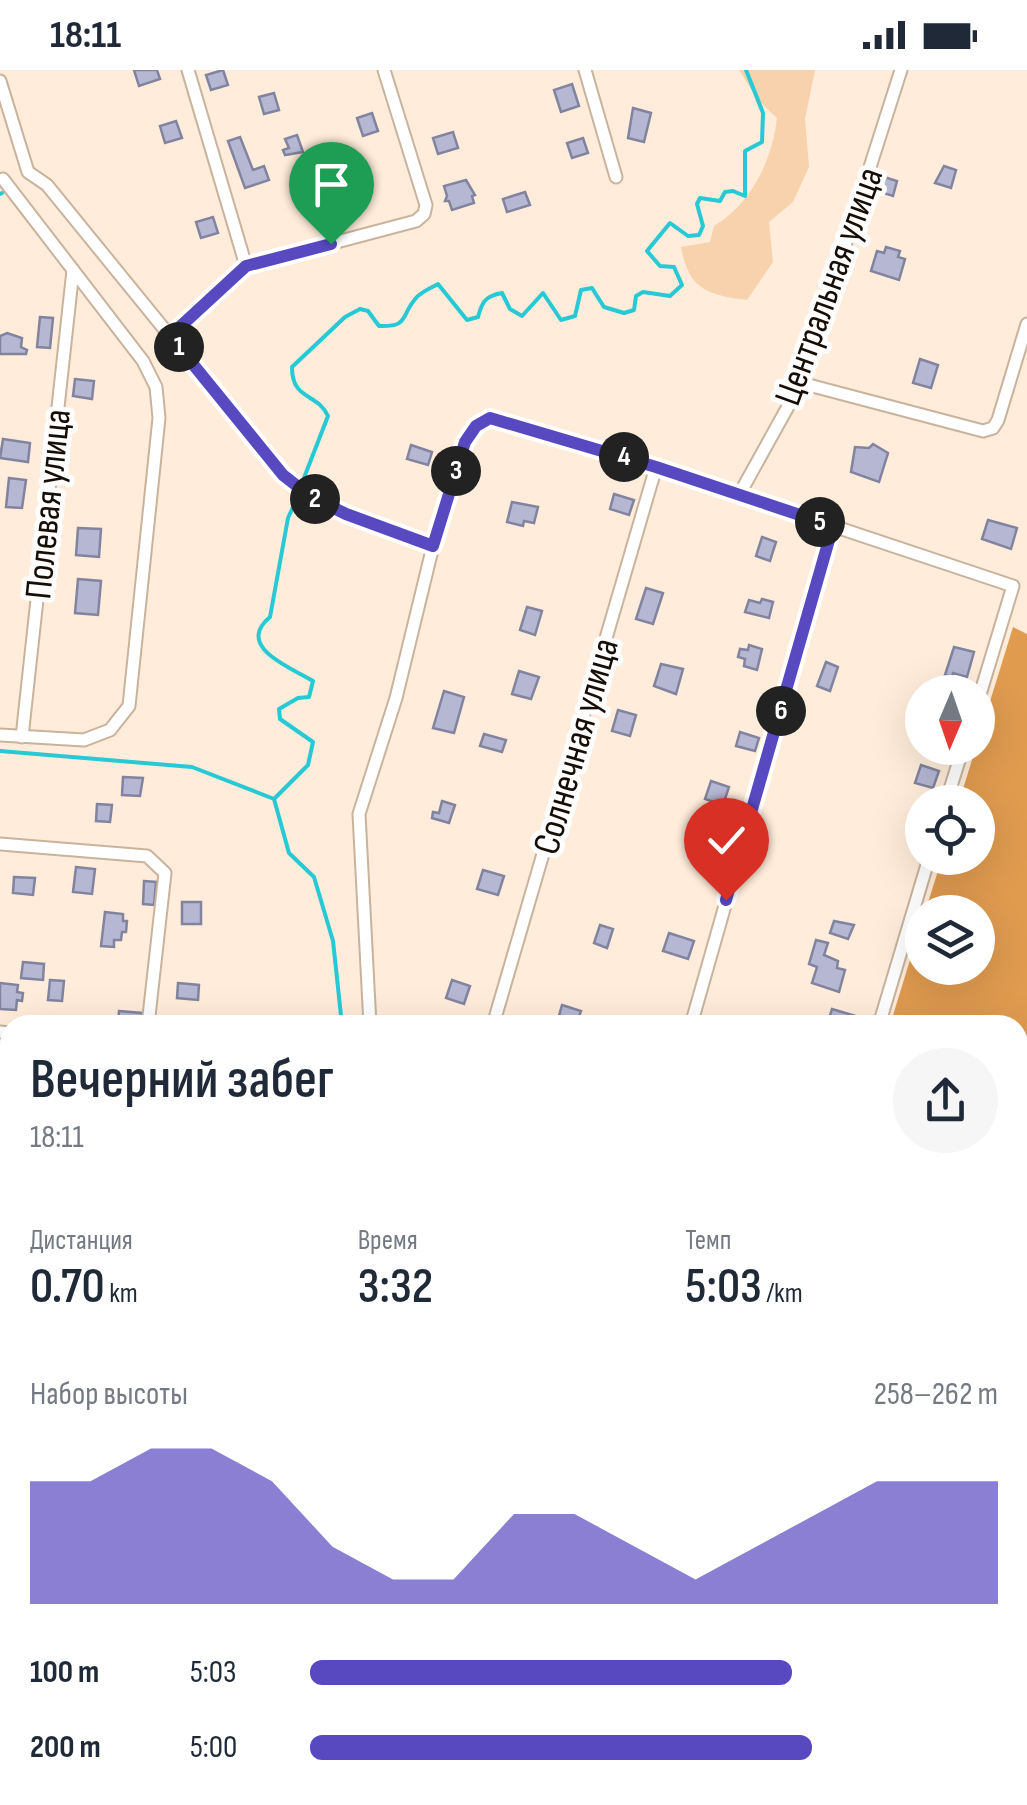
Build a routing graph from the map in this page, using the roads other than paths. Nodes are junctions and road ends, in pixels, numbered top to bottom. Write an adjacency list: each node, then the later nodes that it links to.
1 (188, 70): 9 (street)
2 (384, 70): 9 (street)
3 (585, 70): 7 (street)
4 (902, 70): 13 (street, Центральная улица)
5 (0, 81): 6 (street)
6 (28, 172): 8 (street); 12 (street)
7 (616, 177)
8 (1, 180): 10 (street)
9 (246, 266): 12 (street)
10 (73, 270): 20 (street, Полевая улица); 20 (street)
11 (1027, 324): 13 (street)
12 (170, 336): 17 (street)
13 (801, 383): 15 (street, Центральная улица)
14 (656, 467): 15 (street); 17 (street); 25 (street, Солнечная улица)
15 (740, 495): 16 (street)
16 (833, 526): 18 (street); 26 (street)
17 (433, 546): 24 (street)
18 (986, 675)
19 (0, 736): 20 (street)
20 (22, 737)
21 (0, 844): 23 (street)
22 (924, 875): 27 (street)
23 (149, 1015)
24 (369, 1015)
25 (497, 1015)
26 (694, 1015)
27 (881, 1015)

